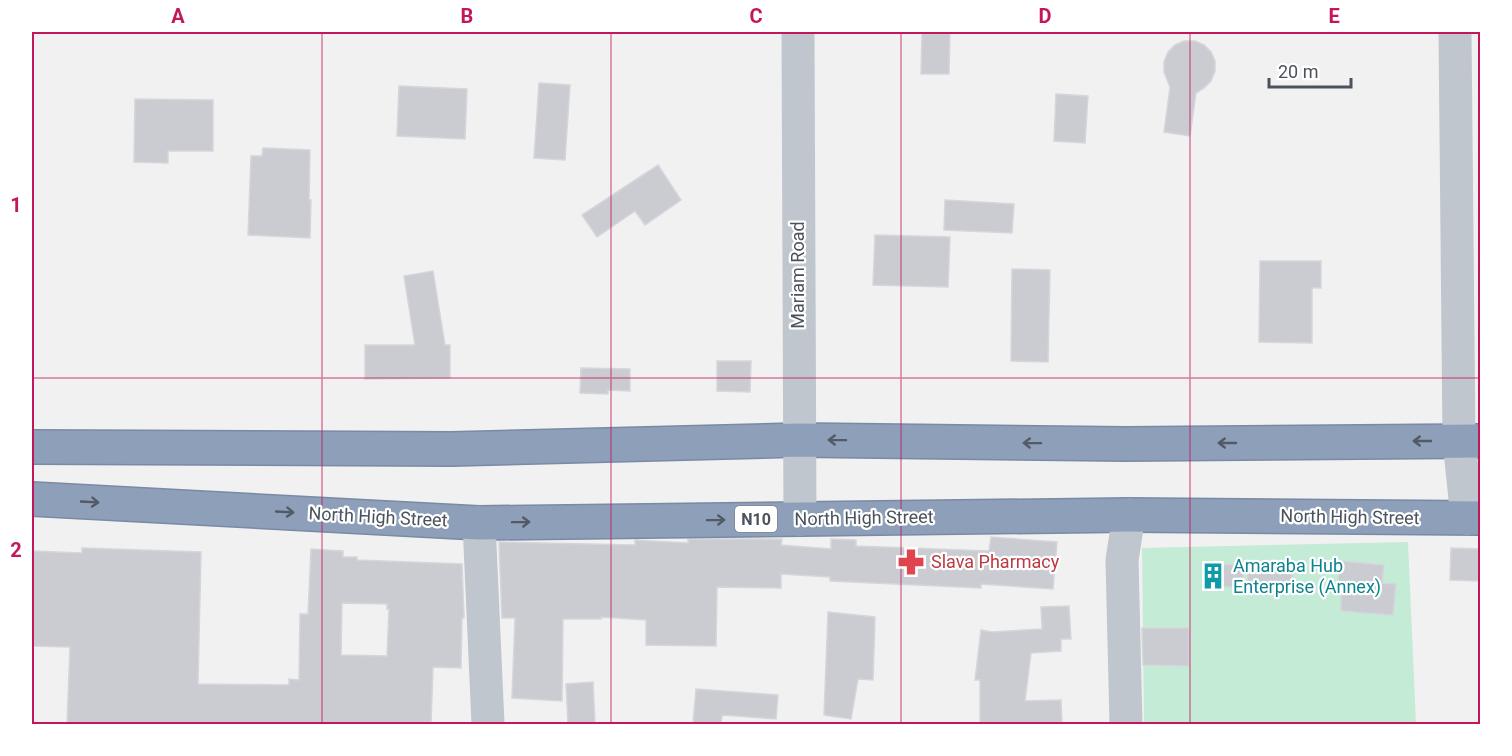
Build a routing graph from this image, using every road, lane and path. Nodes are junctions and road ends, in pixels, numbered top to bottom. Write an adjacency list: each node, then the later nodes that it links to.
1 (798, 32): 3 (street, Mariam Road)
2 (1455, 32): 4 (street)
3 (799, 440): 4 (highway, one-way to 3); 5 (highway); 9 (street, Mariam Road)
4 (1470, 441): 8 (street)
5 (32, 447)
6 (32, 499): 10 (highway, North High Street / N10, one-way to 10)
7 (1129, 515): 8 (highway, North High Street / N10); 9 (highway, North High Street / N10); 12 (street)
8 (1474, 518)
9 (800, 519): 10 (highway, North High Street / N10, one-way to 9)
10 (479, 523): 11 (street)
11 (488, 724)
12 (1126, 724)

